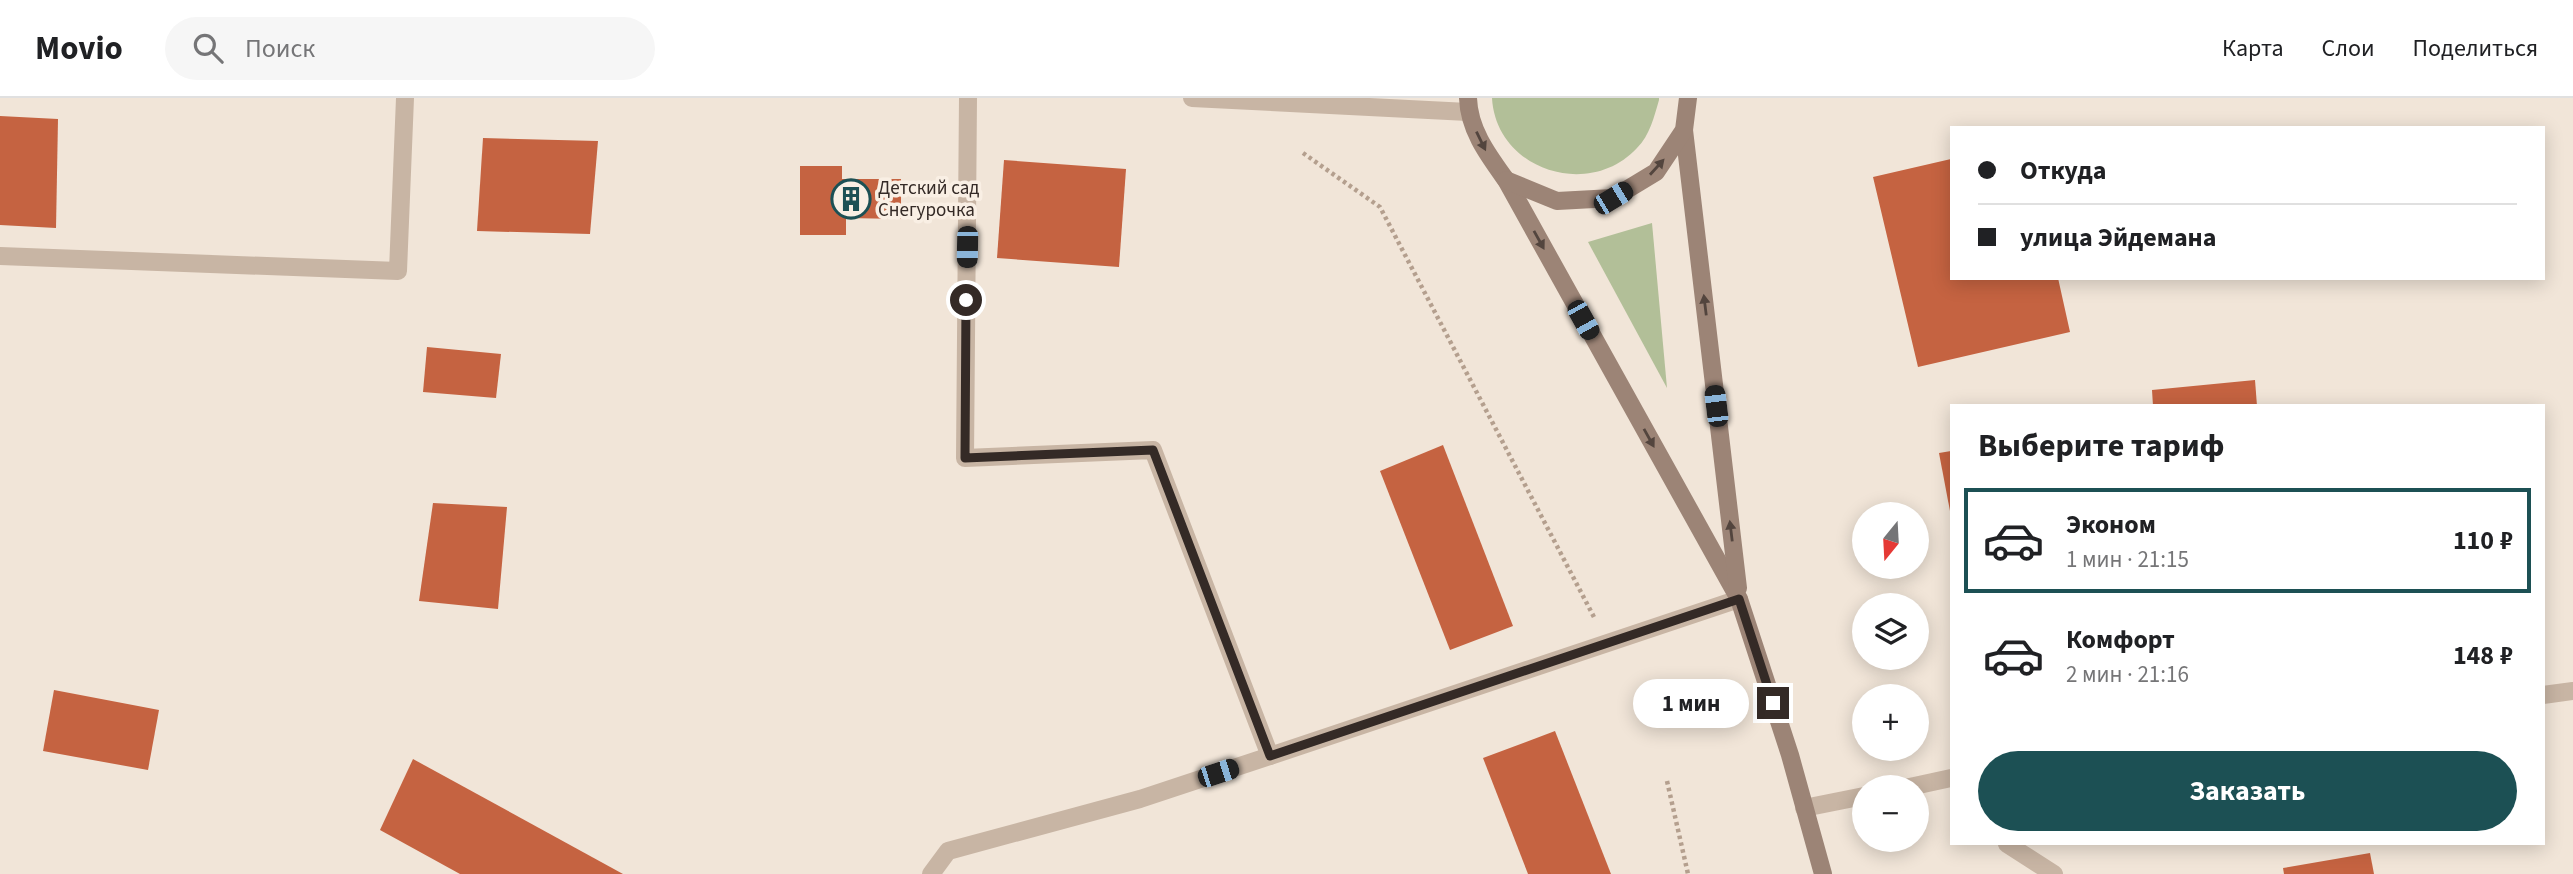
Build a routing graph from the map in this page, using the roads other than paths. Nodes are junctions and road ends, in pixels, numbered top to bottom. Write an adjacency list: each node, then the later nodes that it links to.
1 (405, 98): 8 (street)
2 (968, 98): 12 (street)
3 (1192, 98): 5 (street)
4 (1688, 98): 6 (main road)
5 (1468, 105): 7 (main road, one-way to 7)
6 (1684, 130): 7 (main road, one-way to 6); 9 (main road, one-way to 6)
7 (1506, 180): 9 (main road, one-way to 9)
8 (0, 256)
9 (1739, 599): 12 (street); 16 (main road)
10 (2573, 691): 11 (street)
11 (2545, 695)
12 (1270, 756): 18 (street)
13 (1950, 781): 14 (street)
14 (1929, 784)
15 (1852, 798): 16 (street)
16 (1804, 808): 19 (main road)
17 (2009, 845): 20 (street)
18 (931, 874)
19 (1823, 874)
20 (2054, 874)

